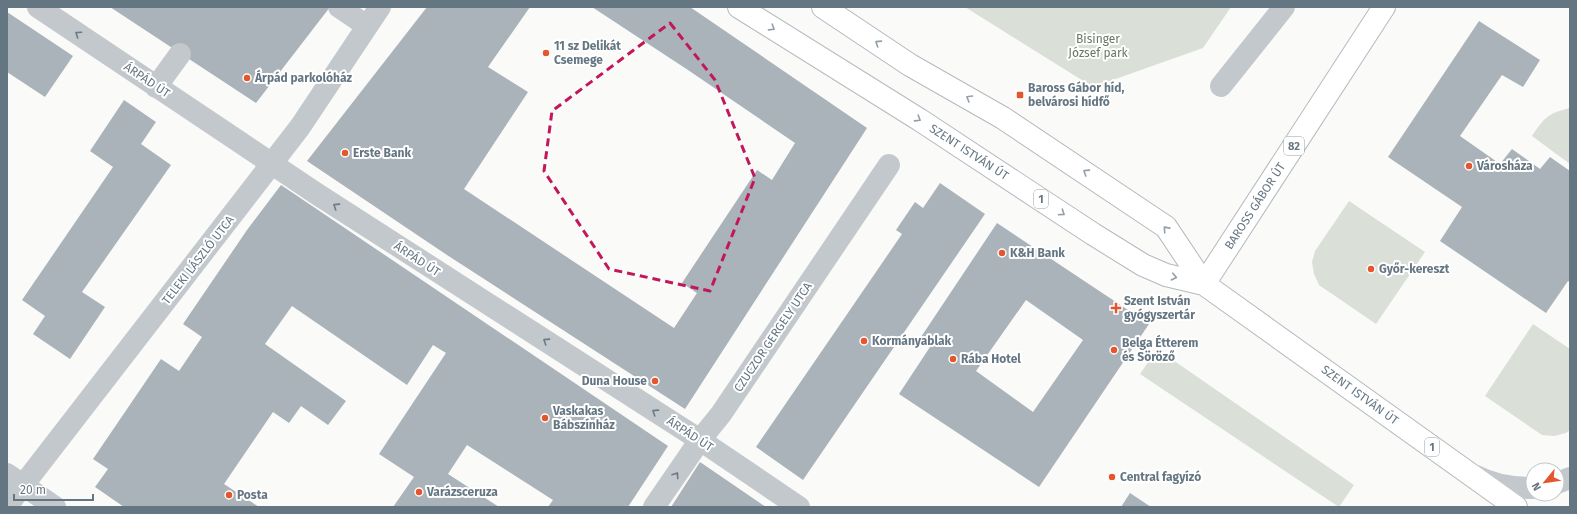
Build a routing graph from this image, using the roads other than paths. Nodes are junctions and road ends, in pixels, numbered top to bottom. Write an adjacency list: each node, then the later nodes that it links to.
1 (339, 7): 8 (street)
2 (380, 7): 8 (street, TELEKI LÁSZLÓ UTCA)
3 (739, 7): 14 (main road, SZENT ISTVÁN ÚT / 1, one-way to 14)
4 (823, 7): 14 (main road, SZENT ISTVÁN ÚT / 1, one-way to 4)
5 (1284, 7): 10 (street)
6 (1384, 7): 14 (main road, BAROSS GÁBOR ÚT / 82)
7 (46, 9): 11 (street, ÁRPÁD ÚT, one-way to 7)
8 (367, 26): 12 (street, TELEKI LÁSZLÓ UTCA)
9 (180, 54): 11 (street)
10 (1221, 86)
11 (156, 87): 12 (street, ÁRPÁD ÚT)
12 (272, 164): 15 (street, ÁRPÁD ÚT, one-way to 12); 17 (street, TELEKI LÁSZLÓ UTCA)
13 (889, 165): 15 (street, CZUCZOR GERGELY UTCA)
14 (1204, 284): 16 (main road, SZENT ISTVÁN ÚT / 1)
15 (700, 440): 21 (street, CZUCZOR GERGELY UTCA, one-way to 15); 22 (street, ÁRPÁD ÚT)
16 (1465, 470): 18 (street); 23 (main road, SZENT ISTVÁN ÚT / 1)
17 (15, 480): 19 (street, TELEKI LÁSZLÓ UTCA); 20 (street)
18 (1525, 487)
19 (7, 506)
20 (55, 507)
21 (654, 507)
22 (799, 507)
23 (1516, 507)

